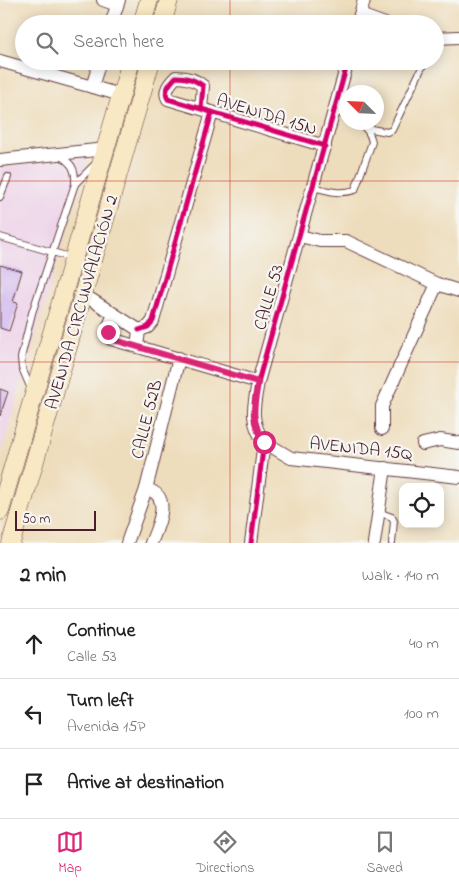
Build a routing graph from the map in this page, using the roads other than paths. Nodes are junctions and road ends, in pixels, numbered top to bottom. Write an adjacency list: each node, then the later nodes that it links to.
1 (103, 0): 5 (street)
2 (149, 0): 7 (main road)
3 (169, 0): 8 (main road)
4 (364, 0): 9 (street)
5 (118, 2): 6 (street)
6 (114, 15)
7 (145, 15)
8 (165, 15)
9 (360, 15)
10 (459, 37): 11 (street)
11 (444, 38)
12 (0, 61): 13 (street)
13 (15, 65)
14 (32, 70): 20 (street)
15 (97, 70): 20 (street)
16 (128, 70): 21 (main road, AVENIDA CIRCUNVALACIÓN 2)
17 (148, 70): 40 (main road, AVENIDA CIRCUNVALACIÓN 2)
18 (346, 70): 22 (street, CALLE 53)
19 (421, 70): 25 (lane)
20 (92, 87): 21 (street)
21 (121, 95): 27 (main road, AVENIDA CIRCUNVALACIÓN 2)
22 (335, 110): 23 (lane); 26 (street, CALLE 53)
23 (339, 112)
24 (368, 130): 32 (lane)
25 (376, 130)
26 (325, 146): 32 (street, CALLE 53); 42 (street, AVENIDA 15N)
27 (105, 152): 28 (street); 31 (lane); 37 (main road, AVENIDA CIRCUNVALACIÓN 2)
28 (58, 154): 29 (street); 31 (lane)
29 (0, 160)
30 (8, 177): 33 (lane)
31 (75, 184): 36 (lane)
32 (313, 188): 34 (street, CALLE 53)
33 (0, 197)
34 (300, 236): 38 (street); 45 (street, CALLE 53)
35 (0, 237): 36 (lane)
36 (53, 252): 37 (lane); 46 (lane)
37 (74, 258): 46 (main road, AVENIDA CIRCUNVALACIÓN 2)
38 (437, 284): 39 (street); 47 (street)
39 (459, 291)
40 (83, 296): 41 (street); 56 (main road, AVENIDA CIRCUNVALACIÓN 2)
41 (114, 314): 42 (street); 43 (street)
42 (139, 330): 43 (street)
43 (136, 346): 44 (street)
44 (179, 358): 45 (street); 53 (street, CALLE 52B)
45 (258, 382): 48 (street, CALLE 53)
46 (34, 394): 54 (main road, AVENIDA CIRCUNVALACIÓN 2)
47 (382, 429)
48 (264, 442): 51 (street, AVENIDA 15Q); 59 (street, CALLE 53)
49 (459, 443): 50 (street)
50 (424, 444)
51 (385, 468): 52 (street, AVENIDA 15Q); 55 (street)
52 (459, 477)
53 (146, 489): 57 (street, CALLE 52B); 58 (street)
54 (0, 511)
55 (378, 512): 60 (street); 61 (lane)
56 (14, 538)
57 (127, 543)
58 (152, 543)
59 (251, 543)
60 (374, 543)
61 (392, 543)

